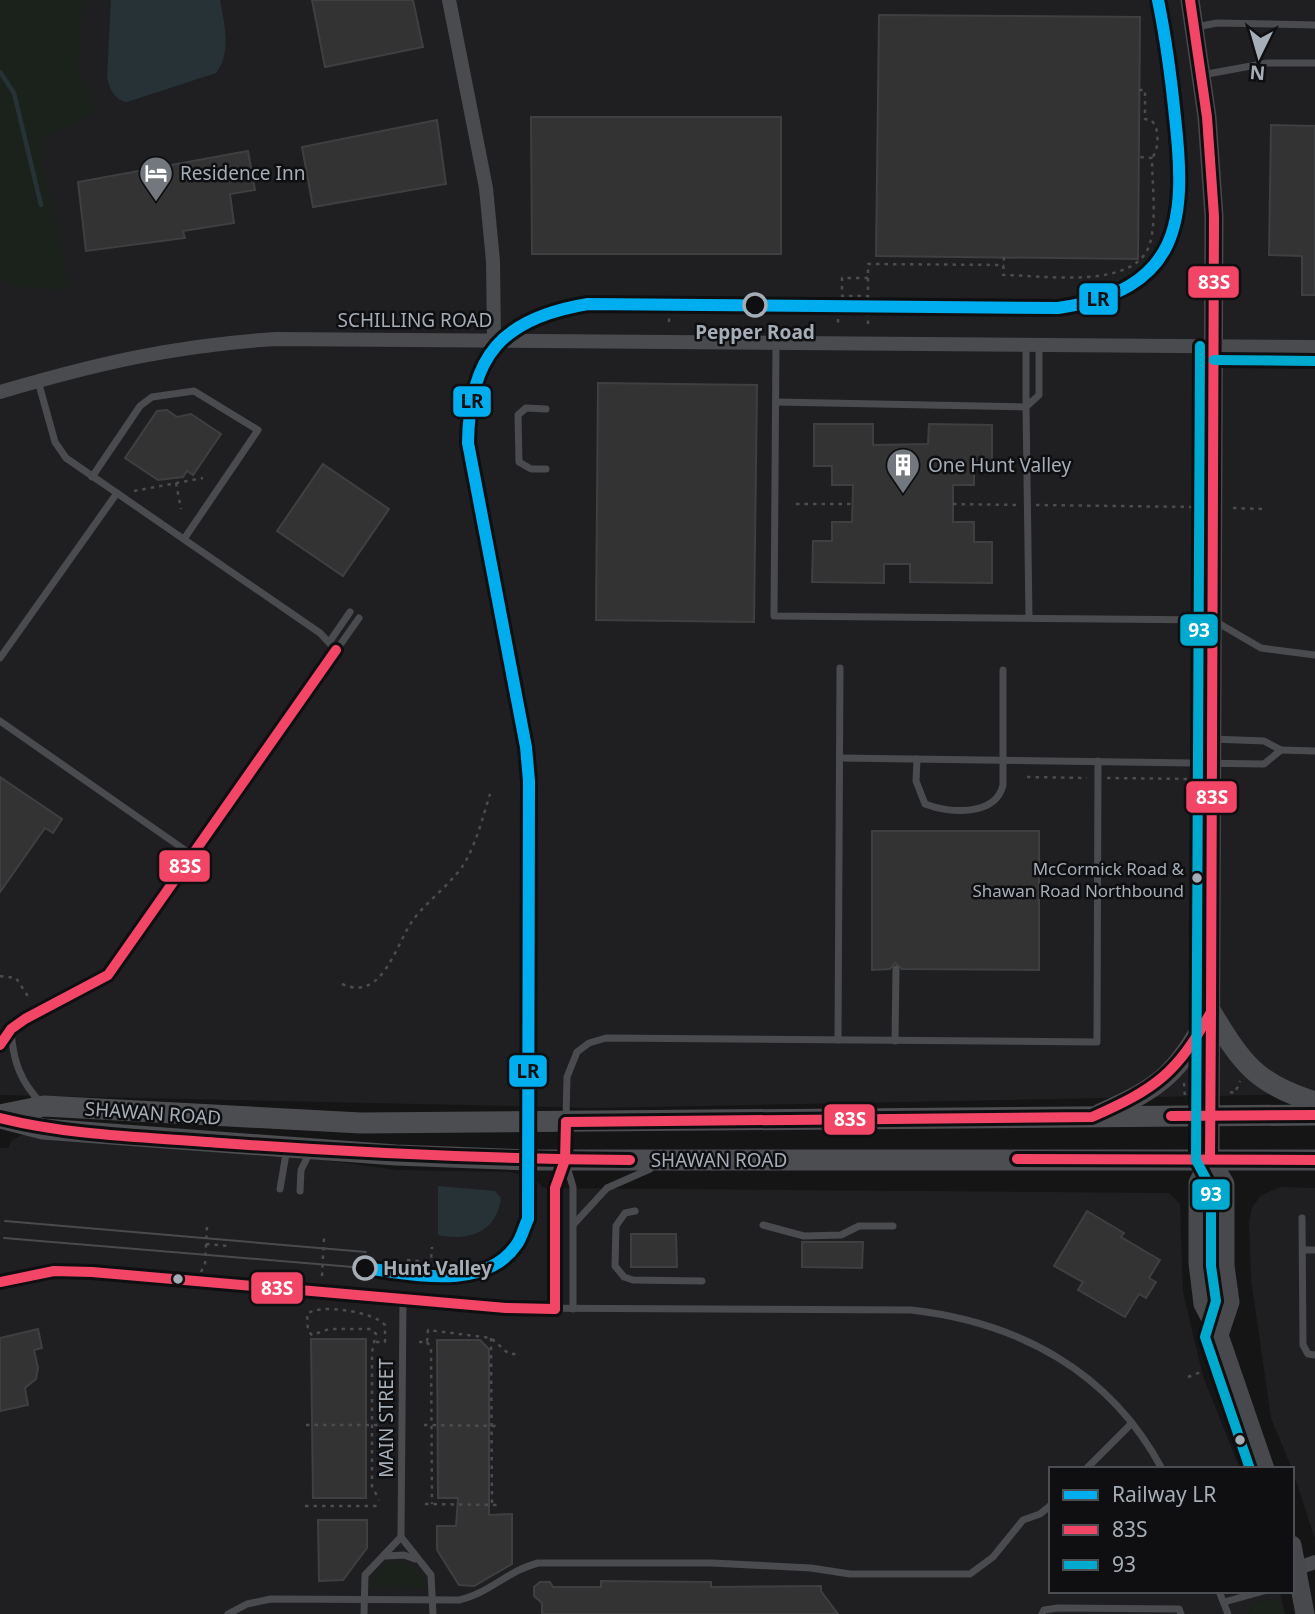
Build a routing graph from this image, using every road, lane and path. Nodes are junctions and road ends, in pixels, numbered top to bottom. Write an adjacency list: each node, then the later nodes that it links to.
1 (449, 0): 17 (street)
2 (1190, 0): 4 (main road)
3 (1315, 25): 4 (lane)
4 (1195, 27): 6 (main road)
5 (1315, 63): 6 (lane)
6 (1202, 75): 20 (main road)
7 (1139, 90): 9 (path)
8 (1139, 157): 9 (path)
9 (1152, 158): 11 (path)
10 (1004, 257): 11 (path)
11 (1004, 265): 12 (path)
12 (868, 278): 13 (path); 13 (path)
13 (868, 296): 16 (path)
14 (669, 322): 15 (path)
15 (838, 323)
16 (868, 324)
17 (494, 339): 18 (street, SCHILLING ROAD); 22 (street, SCHILLING ROAD)
18 (776, 342): 19 (street, SCHILLING ROAD); 24 (lane)
19 (1033, 344): 20 (street, SCHILLING ROAD); 25 (lane); 25 (lane)
20 (1214, 346): 21 (street, SCHILLING ROAD); 45 (main road)
21 (1315, 347)
22 (38, 381): 23 (street, SCHILLING ROAD); 28 (lane)
23 (0, 392)
24 (776, 402): 25 (lane); 43 (lane)
25 (1026, 407): 36 (lane)
26 (546, 409): 27 (lane)
27 (546, 469)
28 (92, 477): 32 (lane); 41 (lane)
29 (202, 478): 30 (path)
30 (176, 483): 31 (path); 39 (path)
31 (134, 491)
32 (117, 493): 41 (lane); 49 (lane)
33 (796, 504): 34 (path)
34 (853, 504)
35 (953, 504): 36 (path)
36 (1027, 505): 37 (path); 43 (lane)
37 (1194, 507)
38 (1233, 508): 40 (path)
39 (181, 509)
40 (1263, 509)
41 (184, 540): 46 (lane)
42 (350, 612): 46 (lane)
43 (1028, 617): 45 (lane)
44 (359, 618): 47 (lane)
45 (1213, 620): 48 (lane); 53 (main road)
46 (330, 641): 47 (lane)
47 (335, 650): 62 (lane)
48 (1315, 654)
49 (0, 658)
50 (840, 668): 56 (lane)
51 (1003, 670): 58 (lane)
52 (0, 721): 62 (lane)
53 (1212, 739): 54 (lane); 60 (main road)
54 (1281, 750): 55 (lane); 60 (lane)
55 (1315, 751)
56 (840, 758): 57 (lane); 69 (lane)
57 (917, 759): 58 (lane); 58 (lane)
58 (1003, 760): 59 (lane)
59 (1098, 761): 60 (lane); 70 (lane)
60 (1212, 762): 67 (main road)
61 (490, 794): 65 (path)
62 (192, 855): 68 (lane)
63 (896, 970): 70 (lane)
64 (0, 976): 66 (path)
65 (342, 985)
66 (29, 998)
67 (1211, 1012): 76 (main road); 80 (main road); 81 (main road)
68 (11, 1029): 71 (lane); 77 (lane)
69 (838, 1040): 70 (lane); 83 (lane)
70 (895, 1041)
71 (0, 1045)
72 (1181, 1077): 75 (path)
73 (1243, 1079): 74 (path)
74 (1230, 1093)
75 (1185, 1098)
76 (1315, 1102)
77 (44, 1106): 79 (main road, SHAWAN ROAD); 82 (main road, SHAWAN ROAD)
78 (1315, 1115): 80 (main road, SHAWAN ROAD)
79 (0, 1116): 84 (main road, SHAWAN ROAD)
80 (1210, 1116): 81 (main road, SHAWAN ROAD); 86 (main road)
81 (1092, 1117): 83 (main road, SHAWAN ROAD)
82 (291, 1121): 83 (main road, SHAWAN ROAD); 84 (main road)
83 (566, 1122): 87 (lane)
84 (288, 1147): 85 (main road, SHAWAN ROAD); 90 (lane)
85 (312, 1150): 87 (main road, SHAWAN ROAD); 91 (lane)
86 (1210, 1159): 88 (main road, SHAWAN ROAD); 89 (main road, SHAWAN ROAD); 114 (main road); 114 (main road)
87 (565, 1160): 88 (main road, SHAWAN ROAD); 94 (lane); 112 (lane)
88 (680, 1160): 94 (lane)
89 (1315, 1160)
90 (279, 1189)
91 (300, 1191)
92 (635, 1211): 108 (lane)
93 (1303, 1218): 102 (lane)
94 (573, 1224): 113 (lane)
95 (763, 1225): 96 (lane)
96 (893, 1226)
97 (207, 1227): 99 (path)
98 (324, 1238): 106 (path)
99 (206, 1244): 100 (path); 107 (path)
100 (230, 1246)
101 (432, 1247): 105 (path)
102 (1303, 1250): 103 (lane); 120 (lane)
103 (1315, 1250)
104 (407, 1260): 105 (path)
105 (431, 1262): 110 (path)
106 (321, 1276)
107 (196, 1281): 109 (lane); 111 (lane)
108 (702, 1281)
109 (0, 1282)
110 (429, 1283)
111 (403, 1299): 112 (lane); 144 (lane, MAIN STREET)
112 (555, 1309): 113 (lane)
113 (573, 1309): 125 (lane)
114 (1219, 1335): 135 (main road)
115 (491, 1338): 118 (path); 119 (path); 131 (path)
116 (376, 1342): 116 (path); 121 (path)
117 (419, 1342): 118 (path)
118 (427, 1342): 130 (path)
119 (517, 1354)
120 (1315, 1355)
121 (372, 1356): 122 (path); 127 (path)
122 (379, 1356)
123 (1201, 1372): 124 (path)
124 (1188, 1377)
125 (1132, 1423): 133 (lane); 134 (lane)
126 (306, 1425): 127 (path)
127 (372, 1425): 128 (path); 136 (path)
128 (379, 1425)
129 (424, 1425): 130 (path)
130 (432, 1425): 131 (path); 138 (path)
131 (492, 1425): 132 (path); 139 (path)
132 (499, 1426)
133 (1088, 1467)
134 (1161, 1467)
135 (1264, 1467)
136 (379, 1500)
137 (425, 1504): 138 (path)
138 (432, 1504): 139 (path)
139 (492, 1505): 140 (path)
140 (498, 1505)
141 (305, 1506): 142 (path)
142 (379, 1506)
143 (1049, 1507): 152 (lane)
144 (401, 1537): 146 (lane); 147 (lane)
145 (1294, 1552): 148 (main road)
146 (386, 1556): 147 (lane); 151 (lane)
147 (415, 1559): 152 (lane)
148 (1299, 1569): 161 (main road)
149 (1220, 1593): 153 (lane)
150 (1257, 1593): 153 (lane)
151 (364, 1599): 152 (lane); 155 (lane); 156 (lane)
152 (433, 1599): 157 (lane)
153 (1224, 1602): 160 (lane)
154 (1156, 1612): 158 (lane); 159 (lane)
155 (228, 1614)
156 (364, 1614)
157 (433, 1614)
158 (1042, 1614)
159 (1181, 1614)
160 (1228, 1614)
161 (1305, 1614)

